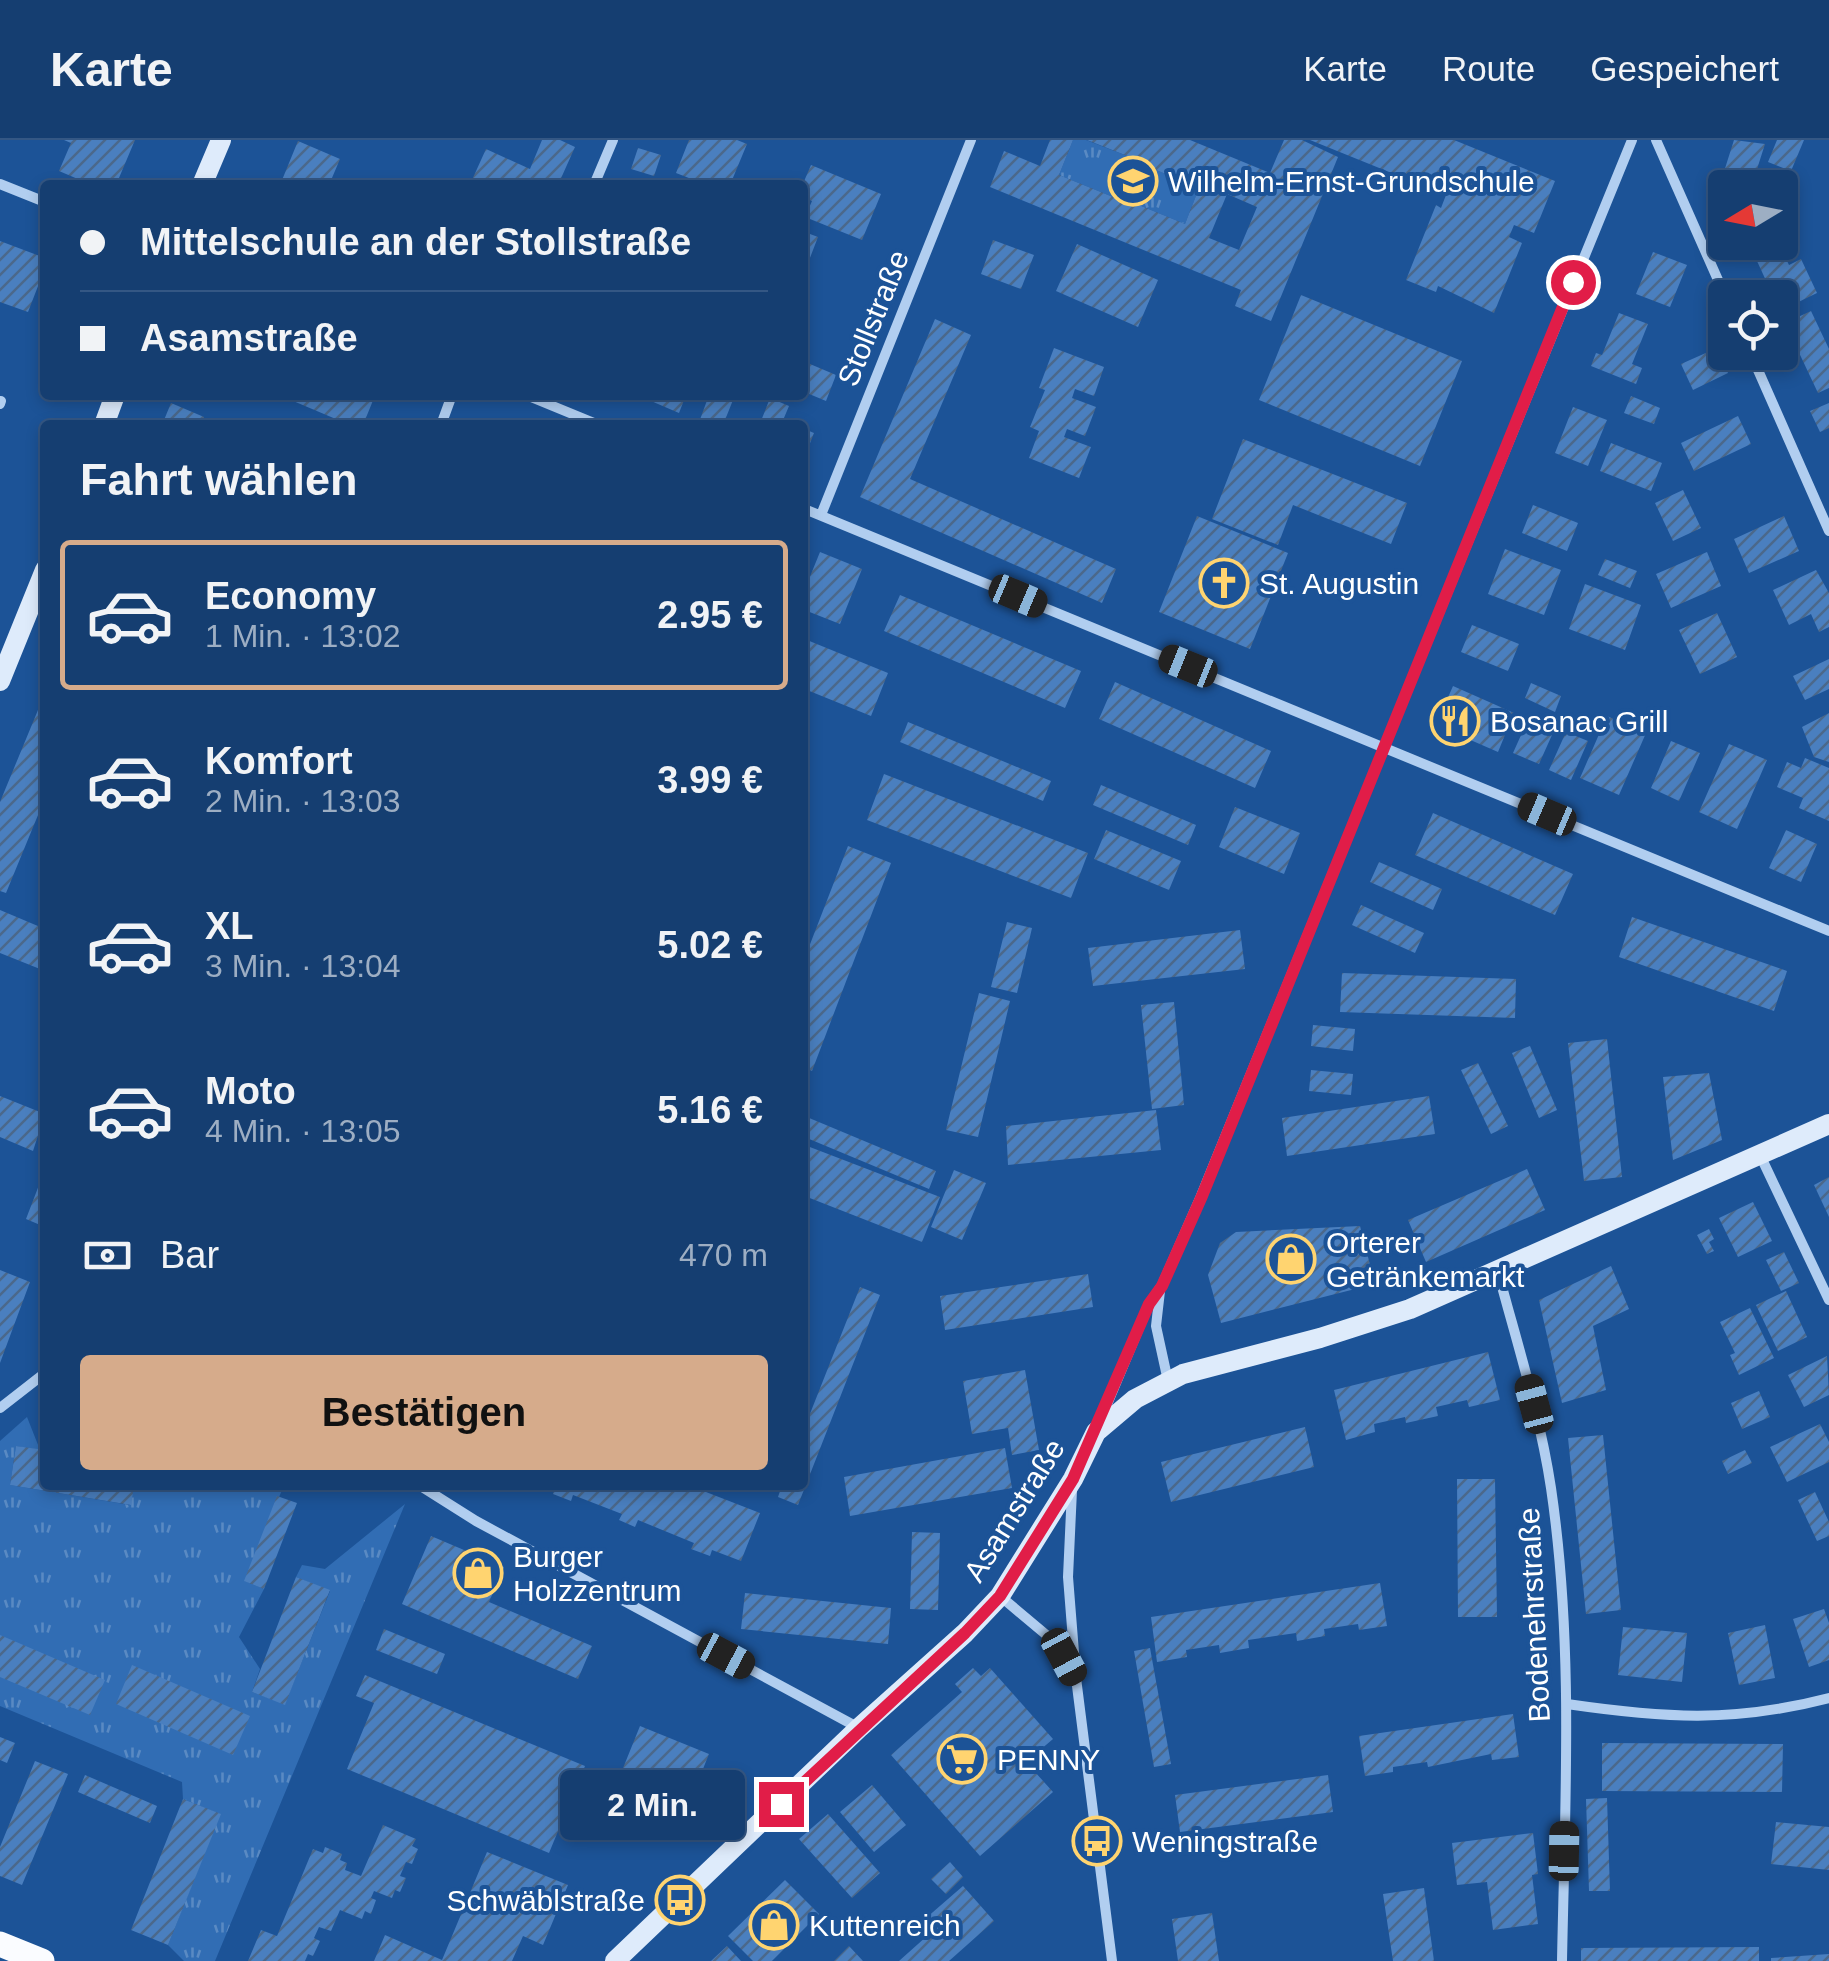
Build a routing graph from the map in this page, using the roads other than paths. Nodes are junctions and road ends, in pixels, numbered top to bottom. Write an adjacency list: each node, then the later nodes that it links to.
1 (221, 140): 6 (street)
2 (613, 140): 7 (street)
3 (972, 140): 15 (street, Stollstraße)
4 (1632, 140): 19 (street)
5 (1656, 140): 10 (street)
6 (204, 180)
7 (596, 180)
8 (0, 184): 9 (street)
9 (40, 200)
10 (1718, 280)
11 (1758, 370): 16 (street)
12 (538, 400): 13 (street)
13 (588, 420)
14 (808, 510): 15 (street)
15 (821, 515): 19 (street)
16 (1829, 531)
17 (40, 582): 18 (street)
18 (0, 680)
19 (1383, 745): 20 (street); 24 (street)
20 (1829, 931)
21 (1829, 1124): 22 (street, Asamstraße)
22 (1760, 1155): 23 (street, Asamstraße); 25 (street)
23 (1498, 1272): 27 (street, Asamstraße); 35 (street, Bodenehrstraße)
24 (1162, 1286): 27 (street); 29 (street)
25 (1829, 1300)
26 (40, 1378): 28 (street)
27 (1168, 1381): 29 (street, Asamstraße)
28 (0, 1408)
29 (1096, 1432): 30 (street, Asamstraße)
30 (1073, 1479): 32 (street, Asamstraße); 33 (street)
31 (427, 1490): 36 (street)
32 (1000, 1596): 33 (street); 36 (street, Asamstraße)
33 (1076, 1678): 40 (street)
34 (1829, 1698): 35 (street)
35 (1567, 1704): 41 (street, Bodenehrstraße)
36 (859, 1728): 39 (street, Asamstraße)
37 (0, 1944): 38 (main road)
38 (42, 1961)
39 (616, 1961)
40 (1112, 1961)
41 (1562, 1961)

